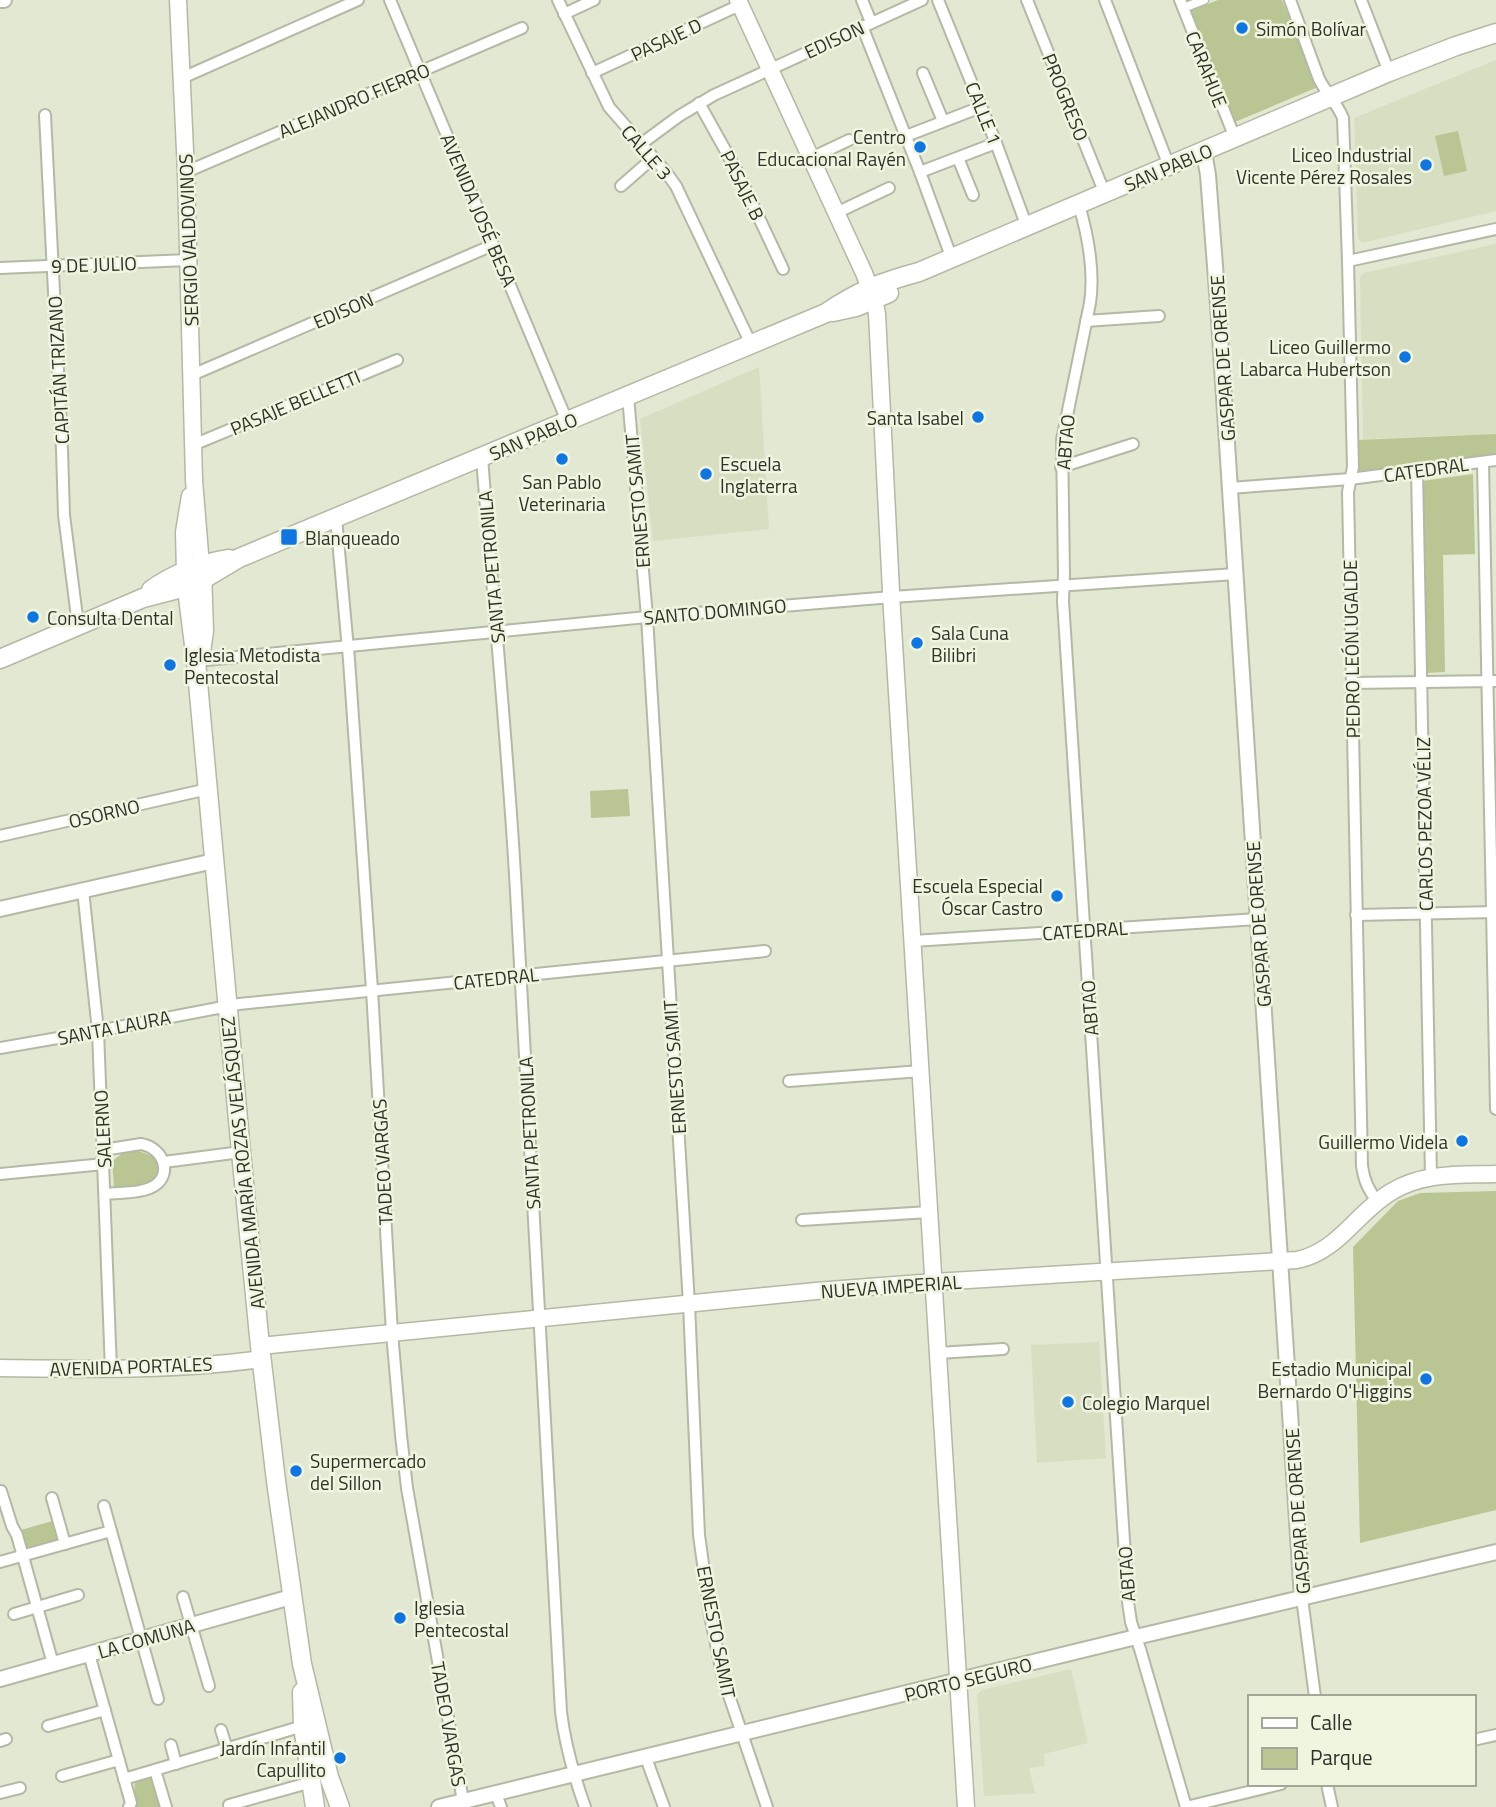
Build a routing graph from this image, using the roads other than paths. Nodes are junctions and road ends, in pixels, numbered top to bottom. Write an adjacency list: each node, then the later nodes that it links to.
1 (178, 0): 25 (main road, SERGIO VALDOVINOS)
2 (358, 0): 25 (street)
3 (390, 0): 21 (street, AVENIDA JOSÉ BESA)
4 (558, 0): 16 (street, CALLE 3)
5 (594, 0): 16 (street)
6 (862, 0): 17 (street)
7 (922, 0): 17 (street, EDISON)
8 (938, 0): 28 (street, CALLE 1)
9 (1027, 0): 45 (street, PROGRESO)
10 (1105, 0): 40 (street)
11 (1204, 0): 15 (street)
12 (1290, 0): 26 (street, PEDRO LEÓN UGALDE)
13 (1361, 0): 22 (street)
14 (739, 3): 20 (main road); 23 (street, PASAJE D)
15 (1181, 4): 32 (street, CARAHUE)
16 (564, 14): 23 (street, CALLE 3)
17 (866, 24): 20 (street, EDISON); 31 (street)
18 (522, 28): 21 (street, ALEJANDRO FIERRO)
19 (1496, 33): 22 (main road, SAN PABLO)
20 (769, 68): 27 (street, EDISON); 38 (main road)
21 (420, 72): 41 (street, ALEJANDRO FIERRO); 51 (street, AVENIDA JOSÉ BESA)
22 (1390, 72): 26 (main road, SAN PABLO)
23 (592, 73): 34 (street, CALLE 3)
24 (923, 73): 30 (street)
25 (182, 78): 41 (main road, SERGIO VALDOVINOS)
26 (1331, 97): 32 (main road, SAN PABLO); 54 (street, PEDRO LEÓN UGALDE)
27 (699, 103): 34 (street, EDISON); 57 (street, PASAJE B)
28 (981, 107): 30 (street); 35 (street, CALLE 1)
29 (45, 115): 55 (street, CAPITÁN TRIZANO)
30 (943, 121): 31 (street)
31 (905, 136): 42 (street)
32 (1235, 138): 36 (main road, SAN PABLO)
33 (849, 140): 38 (street)
34 (641, 144): 37 (street, CALLE 3)
35 (996, 144): 39 (street); 49 (street, CALLE 1)
36 (1204, 152): 40 (main road, SAN PABLO); 74 (street, GASPAR DE ORENSE)
37 (653, 158): 43 (street); 61 (street, CALLE 3)
38 (811, 158): 48 (main road)
39 (958, 158): 42 (street); 46 (street)
40 (1170, 166): 45 (main road, SAN PABLO)
41 (186, 172): 53 (main road, SERGIO VALDOVINOS)
42 (920, 173): 52 (street)
43 (621, 186)
44 (889, 188): 48 (street)
45 (1105, 194): 47 (main road, SAN PABLO)
46 (973, 195)
47 (1079, 205): 49 (main road, SAN PABLO); 60 (street, ABTAO)
48 (836, 213): 58 (main road)
49 (1027, 227): 52 (main road, SAN PABLO)
50 (1496, 229): 54 (street)
51 (493, 245): 63 (street, EDISON); 65 (street, AVENIDA JOSÉ BESA)
52 (952, 259): 58 (main road, SAN PABLO)
53 (188, 260): 55 (street, 9 DE JULIO); 63 (main road, SERGIO VALDOVINOS)
54 (1348, 261): 73 (street, PEDRO LEÓN UGALDE)
55 (52, 265): 56 (street, 9 DE JULIO); 81 (street, CAPITÁN TRIZANO)
56 (0, 268)
57 (783, 269)
58 (872, 294): 61 (main road, SAN PABLO); 79 (main road)
59 (1159, 316): 60 (street)
60 (1086, 321): 71 (street, ABTAO)
61 (751, 344): 64 (main road, SAN PABLO)
62 (397, 360): 67 (street, PASAJE BELLETTI)
63 (192, 375): 67 (main road, SERGIO VALDOVINOS)
64 (628, 396): 65 (main road, SAN PABLO); 80 (street, ERNESTO SAMIT)
65 (568, 421): 68 (main road, SAN PABLO)
66 (1133, 444): 71 (street)
67 (193, 445): 77 (main road, SERGIO VALDOVINOS)
68 (482, 457): 75 (main road, SAN PABLO); 82 (street, SANTA PETRONILA)
69 (1496, 460): 70 (street, CATEDRAL)
70 (1483, 462): 72 (street, CATEDRAL); 86 (street)
71 (1061, 467): 78 (street, ABTAO)
72 (1417, 471): 73 (street, CATEDRAL); 87 (street, CARLOS PEZOA VÉLIZ)
73 (1350, 479): 74 (street, CATEDRAL); 88 (street, PEDRO LEÓN UGALDE)
74 (1230, 488): 76 (street, GASPAR DE ORENSE)
75 (336, 518): 77 (main road, SAN PABLO); 83 (street, TADEO VARGAS)
76 (1236, 574): 78 (street, SANTO DOMINGO); 97 (street, GASPAR DE ORENSE)
77 (194, 576): 81 (main road, SAN PABLO); 85 (main road, AVENIDA MARÍA ROZAS VELÁSQUEZ)
78 (1063, 586): 79 (street, SANTO DOMINGO); 98 (street, ABTAO)
79 (891, 597): 80 (street, SANTO DOMINGO); 99 (main road)
80 (647, 617): 82 (street, SANTO DOMINGO); 101 (street, ERNESTO SAMIT)
81 (78, 625): 84 (main road, SAN PABLO)
82 (497, 631): 83 (street, SANTO DOMINGO); 102 (street, SANTA PETRONILA)
83 (347, 646): 85 (street, SANTO DOMINGO); 103 (street, TADEO VARGAS)
84 (0, 659)
85 (196, 661): 89 (main road, AVENIDA MARÍA ROZAS VELÁSQUEZ)
86 (1492, 681): 87 (street); 94 (street)
87 (1421, 682): 88 (street); 95 (street, CARLOS PEZOA VÉLIZ)
88 (1352, 683): 96 (street, PEDRO LEÓN UGALDE)
89 (208, 789): 90 (street, OSORNO); 91 (main road, AVENIDA MARÍA ROZAS VELÁSQUEZ)
90 (0, 836)
91 (214, 861): 92 (street); 104 (main road, AVENIDA MARÍA ROZAS VELÁSQUEZ)
92 (83, 890): 93 (street); 105 (street, SALERNO)
93 (0, 909)
94 (1494, 912): 95 (street); 109 (street)
95 (1426, 914): 96 (street); 116 (street, CARLOS PEZOA VÉLIZ)
96 (1356, 915): 118 (street, PEDRO LEÓN UGALDE)
97 (1258, 919): 98 (street, CATEDRAL); 121 (street, GASPAR DE ORENSE)
98 (1084, 930): 99 (street, CATEDRAL); 122 (street, ABTAO)
99 (913, 941): 107 (main road)
100 (765, 951): 101 (street, CATEDRAL)
101 (668, 960): 102 (street, CATEDRAL); 124 (street, ERNESTO SAMIT)
102 (521, 975): 103 (street, CATEDRAL); 125 (street, SANTA PETRONILA)
103 (372, 990): 104 (street, CATEDRAL); 126 (street, TADEO VARGAS)
104 (227, 1006): 105 (street, SANTA LAURA); 111 (main road, AVENIDA MARÍA ROZAS VELÁSQUEZ)
105 (98, 1031): 106 (street, SANTA LAURA); 110 (street, SALERNO)
106 (0, 1048)
107 (921, 1071): 108 (street); 119 (main road)
108 (789, 1081)
109 (1496, 1109)
110 (103, 1150): 112 (street); 113 (street, SALERNO)
111 (241, 1152): 112 (street); 128 (main road, AVENIDA MARÍA ROZAS VELÁSQUEZ)
112 (164, 1162): 117 (street)
113 (104, 1164): 114 (street); 117 (street, SALERNO)
114 (0, 1174)
115 (1496, 1174): 116 (main road, NUEVA IMPERIAL)
116 (1432, 1177): 118 (main road, NUEVA IMPERIAL)
117 (105, 1194): 131 (street, SALERNO)
118 (1378, 1202): 121 (main road, NUEVA IMPERIAL)
119 (929, 1212): 120 (street); 123 (main road)
120 (802, 1220)
121 (1280, 1261): 122 (main road, NUEVA IMPERIAL); 143 (street, GASPAR DE ORENSE)
122 (1106, 1272): 123 (main road, NUEVA IMPERIAL); 147 (street, ABTAO)
123 (934, 1282): 124 (main road, NUEVA IMPERIAL); 129 (main road)
124 (689, 1304): 125 (main road, NUEVA IMPERIAL); 161 (street, ERNESTO SAMIT)
125 (538, 1318): 126 (main road, NUEVA IMPERIAL); 170 (street, SANTA PETRONILA)
126 (391, 1333): 128 (main road, NUEVA IMPERIAL); 179 (street, TADEO VARGAS)
127 (1003, 1349): 129 (street)
128 (261, 1353): 131 (main road, AVENIDA PORTALES); 142 (main road, AVENIDA MARÍA ROZAS VELÁSQUEZ)
129 (938, 1353): 153 (main road)
130 (0, 1368): 131 (main road, AVENIDA PORTALES)
131 (111, 1370)
132 (1, 1491): 138 (street)
133 (52, 1498): 136 (street)
134 (104, 1506): 135 (street)
135 (111, 1531): 136 (street); 148 (street)
136 (65, 1544): 138 (street)
137 (1496, 1552): 143 (street, PORTO SEGURO)
138 (23, 1556): 139 (street); 144 (street)
139 (0, 1562)
140 (78, 1595): 144 (street)
141 (183, 1597): 146 (street)
142 (291, 1597): 146 (street, LA COMUNA); 151 (main road, AVENIDA MARÍA ROZAS VELÁSQUEZ)
143 (1302, 1598): 147 (street, PORTO SEGURO); 155 (street, GASPAR DE ORENSE)
144 (37, 1607): 145 (street); 150 (street)
145 (14, 1614)
146 (191, 1625): 148 (street, LA COMUNA); 154 (street)
147 (1136, 1637): 153 (street, PORTO SEGURO); 191 (street, ABTAO)
148 (142, 1639): 149 (street, LA COMUNA); 156 (street)
149 (89, 1654): 150 (street, LA COMUNA); 157 (street)
150 (53, 1664): 152 (street, LA COMUNA)
151 (302, 1664): 158 (main road, AVENIDA MARÍA ROZAS VELÁSQUEZ); 185 (main road, AVENIDA MARÍA ROZAS VELÁSQUEZ)
152 (0, 1679)
153 (958, 1682): 161 (street, PORTO SEGURO); 190 (main road)
154 (209, 1686)
155 (1315, 1695)
156 (158, 1699)
157 (105, 1710): 159 (street); 167 (street)
158 (303, 1726): 165 (street); 173 (main road, AVENIDA MARÍA ROZAS VELÁSQUEZ)
159 (48, 1727)
160 (221, 1730): 165 (street)
161 (741, 1735): 166 (street, PORTO SEGURO); 189 (street, ERNESTO SAMIT)
162 (1496, 1735): 163 (street)
163 (1475, 1740)
164 (171, 1745): 168 (street)
165 (227, 1749): 168 (street)
166 (646, 1758): 170 (street, PORTO SEGURO); 188 (street)
167 (119, 1760): 171 (street); 172 (street)
168 (176, 1763): 169 (street)
169 (155, 1770): 172 (street); 183 (street)
170 (574, 1775): 178 (street, PORTO SEGURO); 187 (street, SANTA PETRONILA)
171 (62, 1776)
172 (124, 1779): 182 (street)
173 (312, 1782): 180 (street); 184 (main road, AVENIDA MARÍA ROZAS VELÁSQUEZ)
174 (1274, 1786): 191 (street)
175 (1327, 1786): 192 (street)
176 (20, 1788): 177 (street)
177 (0, 1795): 181 (street)
178 (498, 1800): 179 (street, PORTO SEGURO)
179 (463, 1801): 186 (street, PORTO SEGURO)
180 (229, 1805)
181 (3, 1807)
182 (129, 1807)
183 (166, 1807)
184 (316, 1807)
185 (340, 1807)
186 (439, 1807)
187 (585, 1807)
188 (664, 1807)
189 (768, 1807)
190 (966, 1807)
191 (1186, 1807)
192 (1332, 1807)

